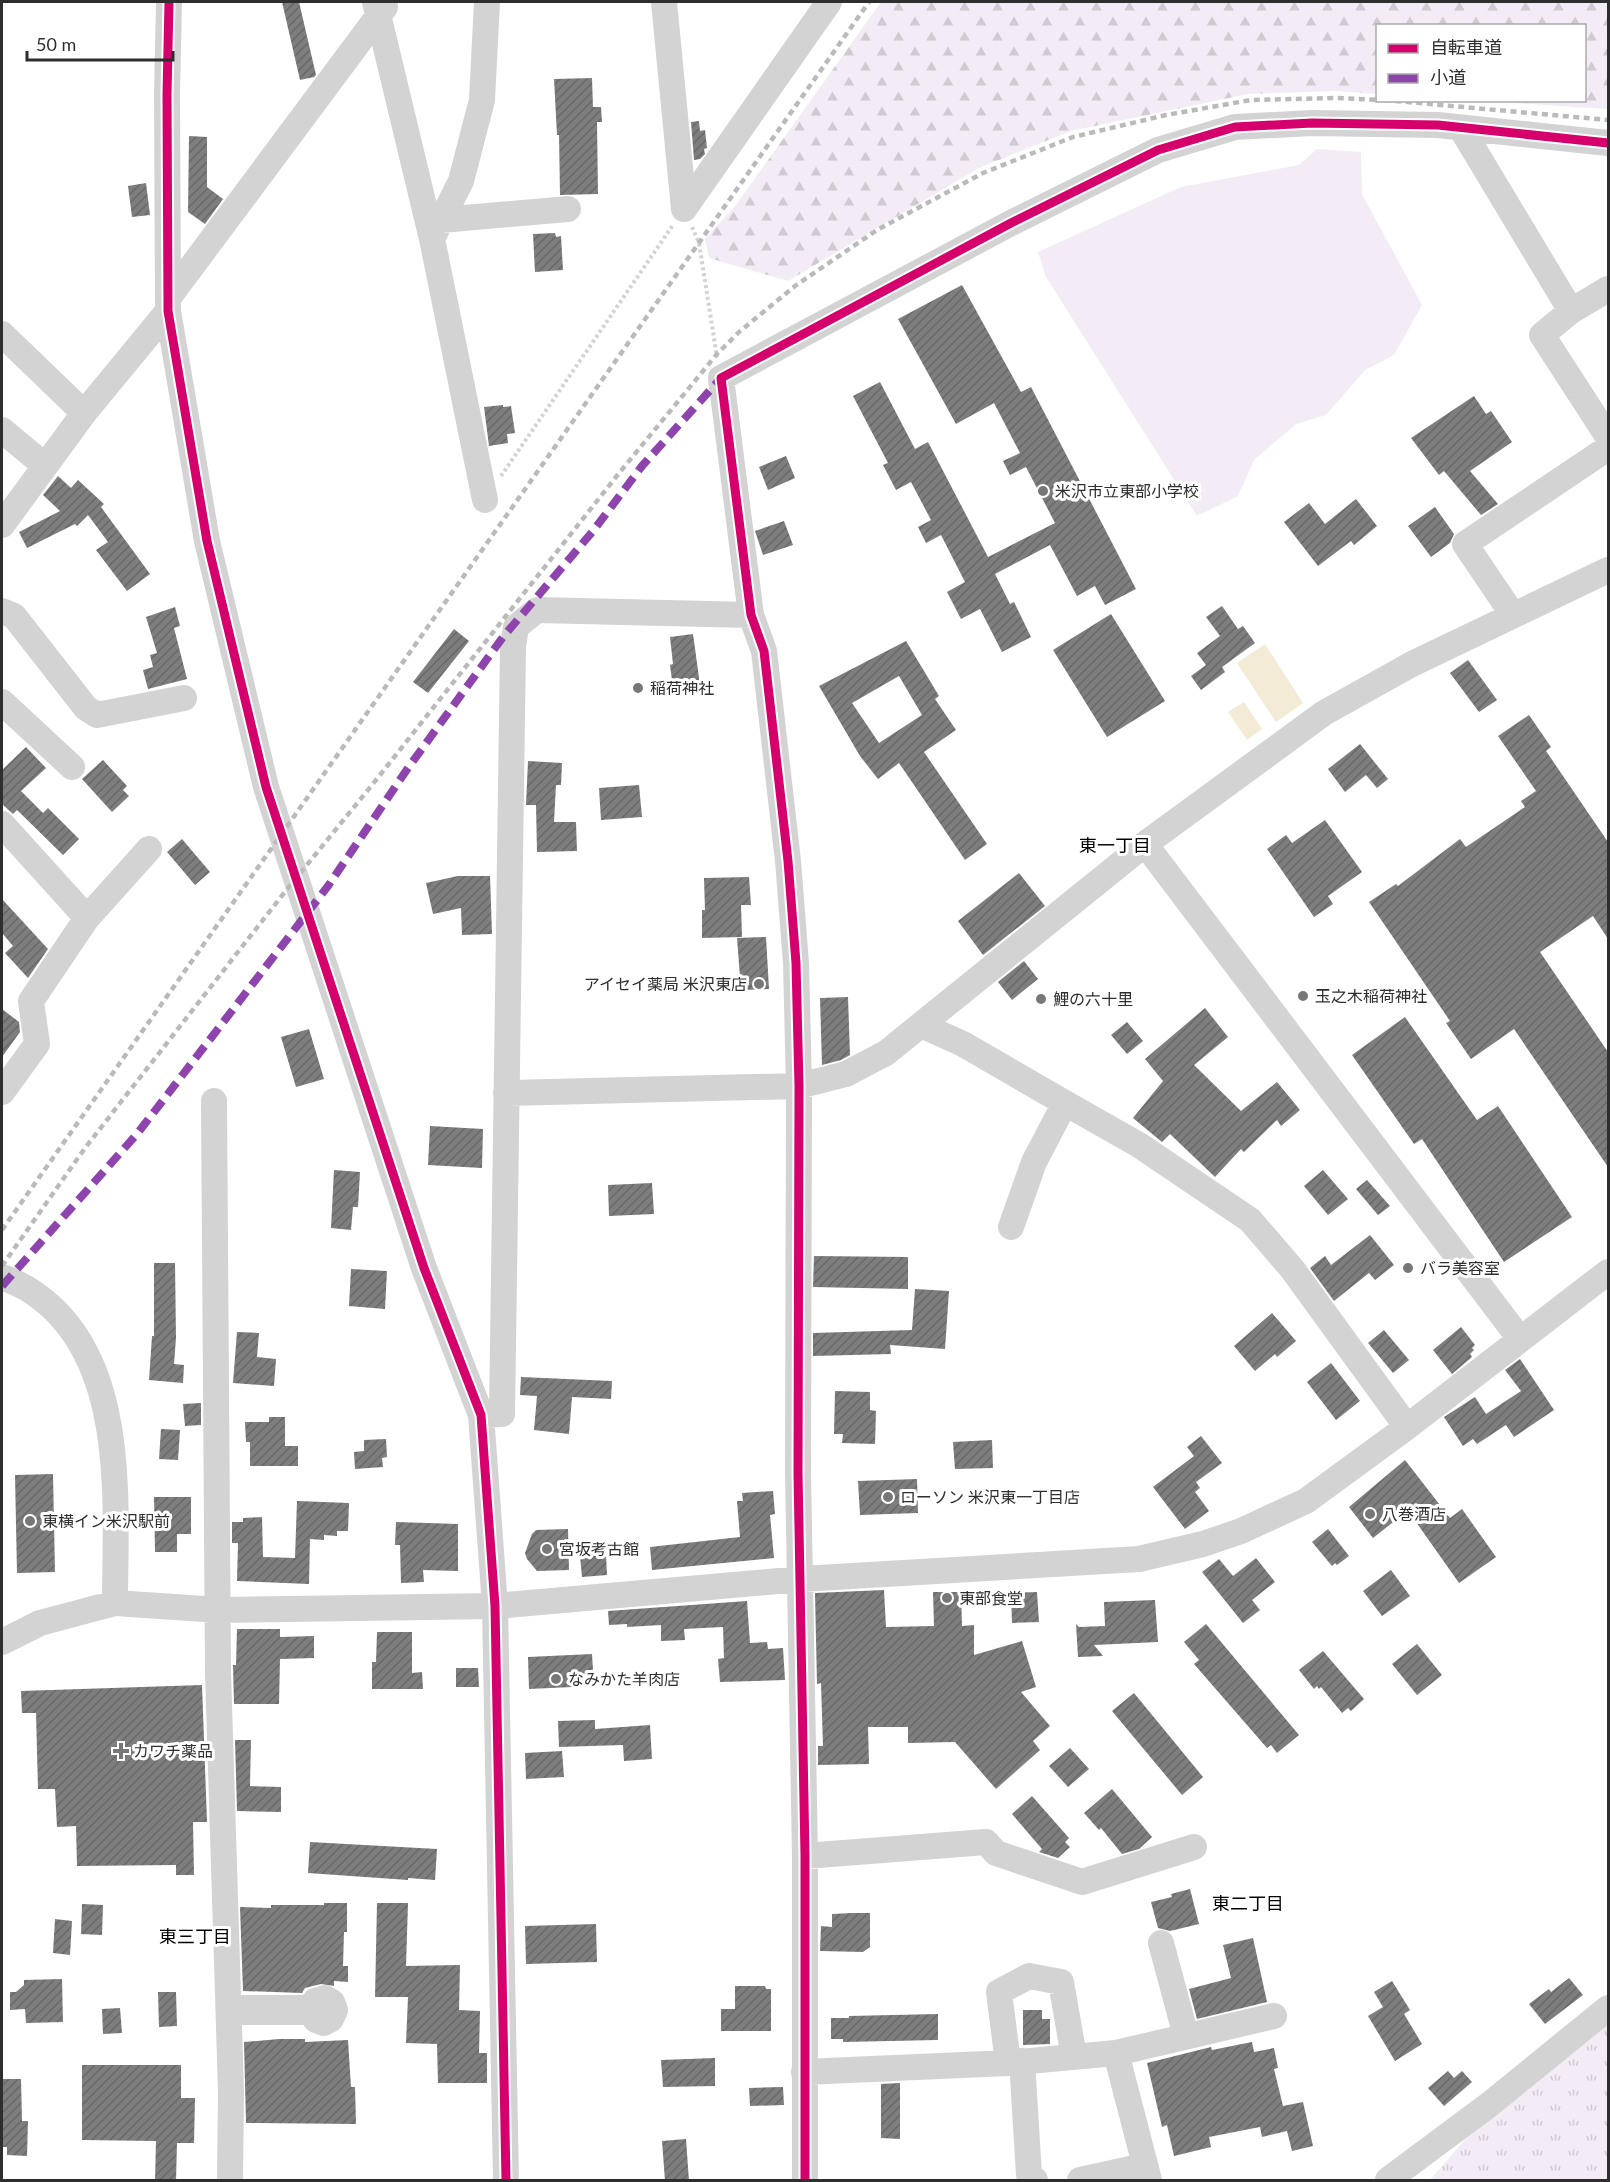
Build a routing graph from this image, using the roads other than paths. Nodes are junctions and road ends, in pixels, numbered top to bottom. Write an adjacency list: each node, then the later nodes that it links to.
1 (170, 2): 11 (street)
2 (487, 2): 9 (street)
3 (664, 2): 4 (street)
4 (829, 2)
5 (381, 6): 9 (street); 11 (street)
6 (1461, 128): 7 (street); 12 (street); 23 (street)
7 (1608, 143)
8 (568, 209): 9 (street)
9 (436, 229): 19 (street)
10 (1608, 289): 12 (street)
11 (169, 304): 14 (street); 42 (street)
12 (1571, 311): 16 (street)
13 (2, 334): 14 (street)
14 (84, 413): 18 (street)
15 (2, 430): 18 (street)
16 (1608, 437)
17 (1608, 447): 24 (street)
18 (45, 465): 20 (street)
19 (485, 500)
20 (2, 525)
21 (1608, 570): 24 (street)
22 (2, 611): 25 (street)
23 (751, 615): 33 (street); 35 (street)
24 (1513, 615): 29 (street)
25 (184, 698)
26 (2, 702): 27 (street)
27 (72, 767)
28 (2, 824): 31 (street)
29 (1145, 844): 32 (street); 41 (street)
30 (149, 849): 31 (street)
31 (87, 918): 34 (street)
32 (921, 1025): 33 (street); 37 (street)
33 (799, 1086): 35 (street); 44 (street)
34 (2, 1092)
35 (506, 1093): 42 (street)
36 (214, 1101): 47 (street)
37 (1065, 1102): 38 (street); 43 (street)
38 (1011, 1227)
39 (1608, 1272): 41 (street)
40 (2, 1277): 45 (street)
41 (1520, 1339): 43 (street)
42 (481, 1415): 46 (street)
43 (1407, 1427): 44 (street)
44 (801, 1579): 46 (street); 50 (street)
45 (114, 1604): 47 (street); 48 (street)
46 (495, 1606): 47 (street); 61 (street)
47 (219, 1610): 60 (street)
48 (2, 1642)
49 (1194, 1847): 50 (street)
50 (805, 1856): 58 (street)
51 (1161, 1943): 54 (street)
52 (1608, 2008): 65 (street)
53 (1274, 2016): 54 (street)
54 (1186, 2036): 55 (street)
55 (1116, 2053): 56 (street); 59 (street)
56 (1074, 2057): 57 (street); 57 (street)
57 (1015, 2062): 58 (street); 63 (street)
58 (804, 2072): 62 (street)
59 (1147, 2173): 64 (street)
60 (230, 2181)
61 (506, 2181)
62 (805, 2181)
63 (1035, 2181)
64 (1080, 2181)
65 (1388, 2181)

